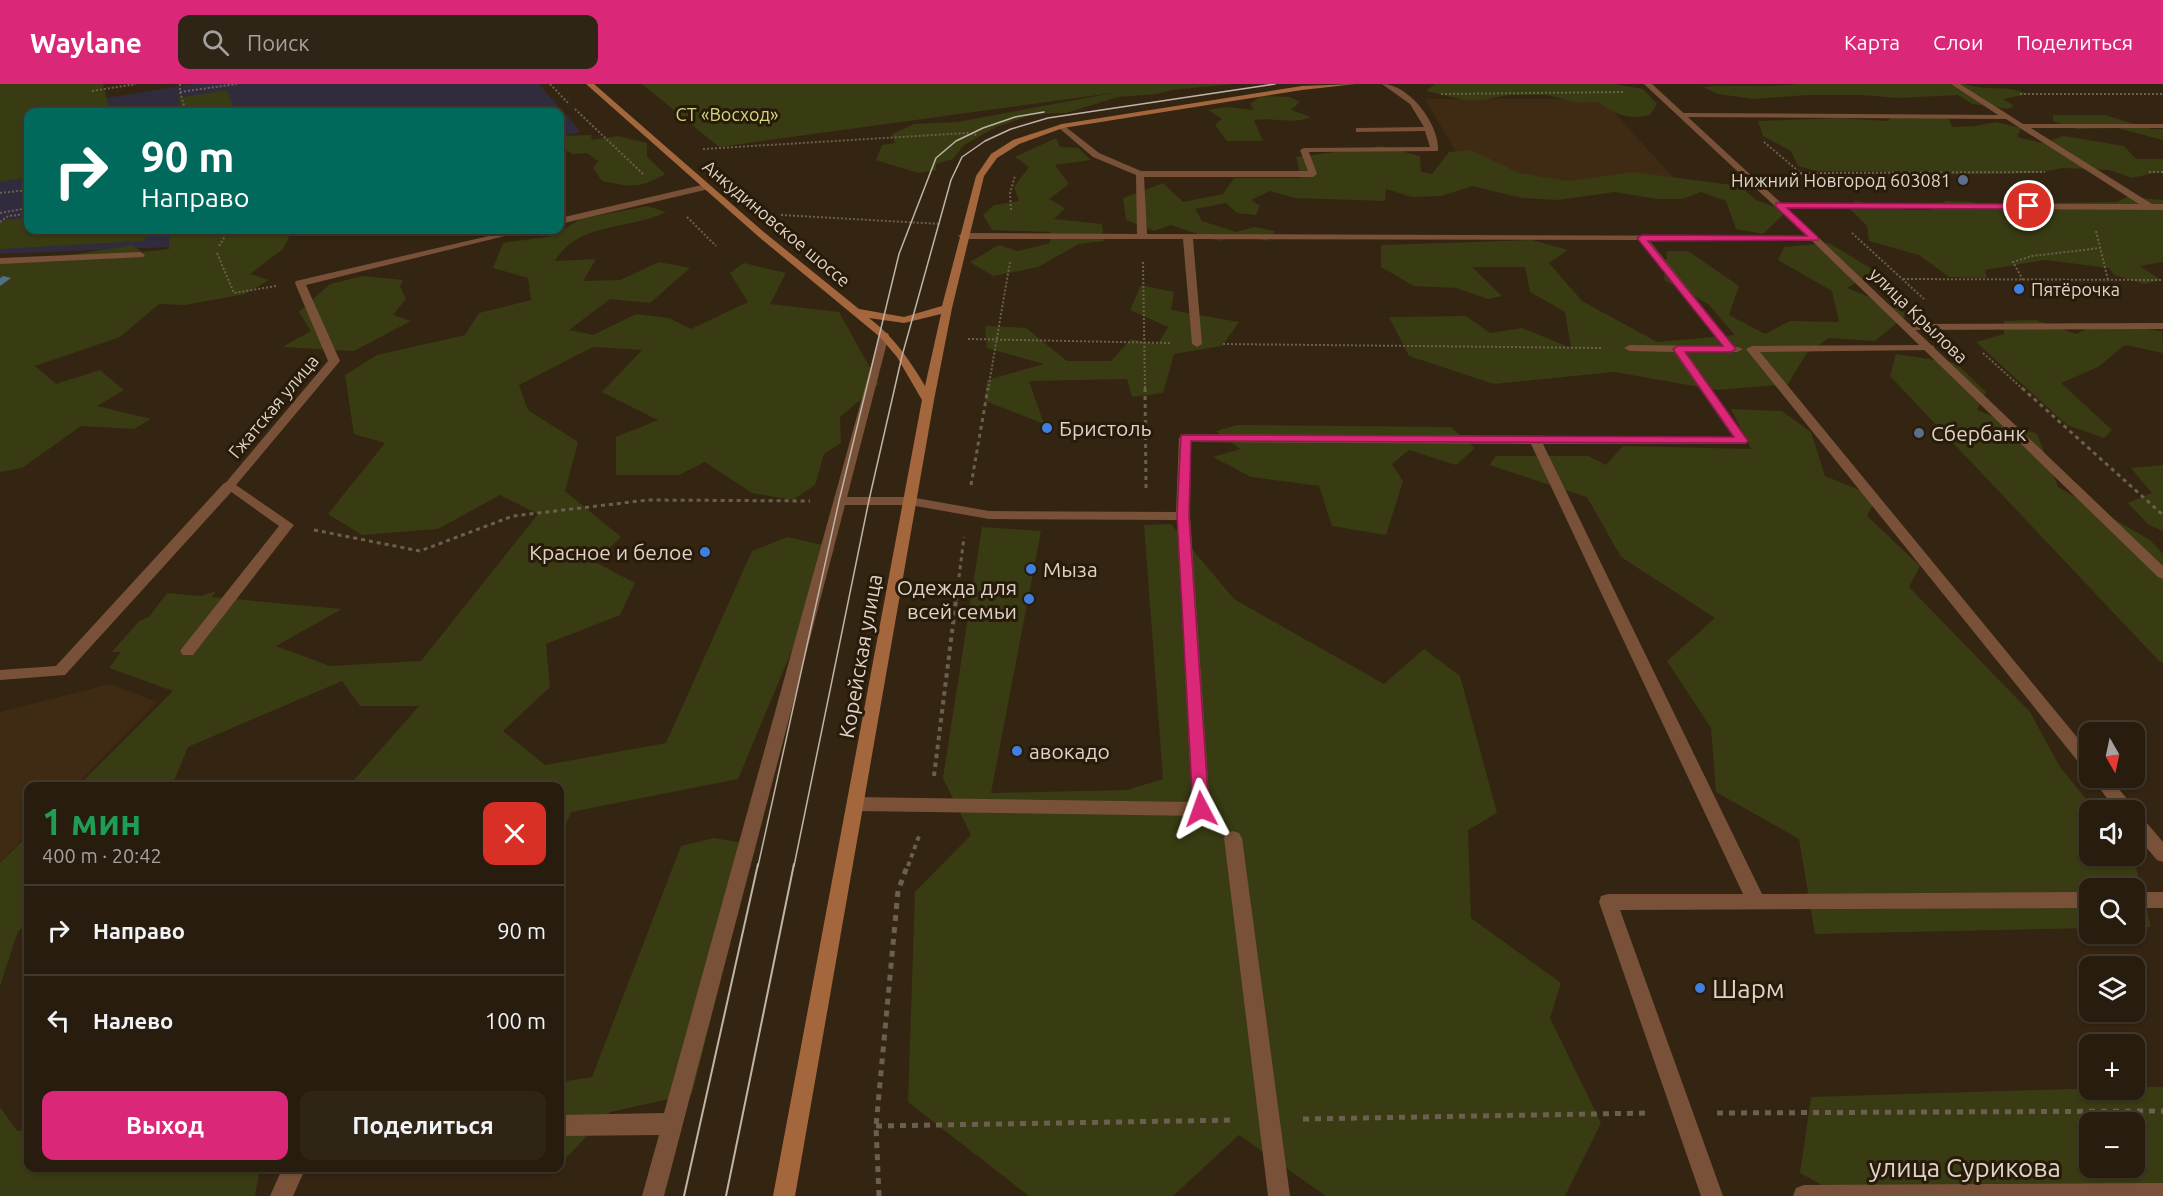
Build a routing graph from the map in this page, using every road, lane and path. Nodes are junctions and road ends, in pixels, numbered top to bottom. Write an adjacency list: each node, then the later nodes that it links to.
1 (136, 84): 10 (path)
2 (180, 84): 11 (path)
3 (237, 84): 11 (path)
4 (550, 84): 34 (path)
5 (590, 84): 31 (street, Анкудиновское шоссе)
6 (1352, 84): 17 (street, Корейская улица)
7 (1386, 84): 12 (street)
8 (1955, 84): 16 (street)
9 (1652, 88): 12 (path); 14 (street, улица Крылова)
10 (92, 91)
11 (180, 92): 13 (path)
12 (1406, 95): 20 (street)
13 (185, 108)
14 (1682, 115): 15 (street); 35 (street, улица Крылова)
15 (1733, 115): 16 (street); 29 (path)
16 (2009, 117): 18 (street)
17 (1062, 126): 22 (street, Корейская улица); 30 (street)
18 (2023, 126): 19 (street); 27 (street)
19 (2163, 126)
20 (1430, 129): 21 (street); 30 (street)
21 (1359, 130)
22 (1016, 142): 23 (path); 48 (street, Корейская улица)
23 (699, 149)
24 (23, 160): 26 (path)
25 (1018, 167): 51 (path)
26 (24, 170)
27 (2096, 172): 28 (path); 29 (path); 38 (street)
28 (2163, 172)
29 (1800, 173): 37 (path)
30 (1140, 174): 52 (street)
31 (705, 187): 34 (street); 67 (street, Анкудиновское шоссе)
32 (24, 190): 33 (path)
33 (0, 193)
34 (666, 196): 46 (street); 57 (path)
35 (1779, 205): 36 (street); 55 (street, улица Крылова)
36 (1822, 206): 37 (street); 61 (path)
37 (1839, 206): 38 (street)
38 (2151, 207): 39 (street); 44 (street)
39 (2163, 207)
40 (24, 209): 43 (path)
41 (24, 214): 45 (path)
42 (774, 214): 48 (path)
43 (0, 215): 45 (path)
44 (2163, 215)
45 (8, 216): 47 (path)
46 (564, 220)
47 (0, 222)
48 (965, 231): 51 (street); 66 (street, Корейская улица)
49 (226, 234): 56 (path)
50 (508, 234): 65 (street)
51 (1014, 237): 52 (street); 73 (path)
52 (1142, 237): 53 (street); 74 (path)
53 (1188, 237): 54 (street); 75 (street)
54 (1642, 238): 55 (street); 79 (street)
55 (1815, 238): 70 (street, улица Крылова)
56 (219, 246)
57 (717, 246)
58 (217, 253): 65 (path)
59 (140, 255): 60 (street)
60 (0, 261)
61 (1903, 279): 62 (path); 68 (path)
62 (2023, 280): 63 (path); 63 (path)
63 (2108, 280): 64 (path)
64 (2163, 280)
65 (300, 283): 83 (street, Гжатская улица)
66 (947, 308): 67 (street); 72 (street, Корейская улица)
67 (854, 310): 71 (street, Анкудиновское шоссе)
68 (1954, 326): 69 (street); 70 (street); 87 (path)
69 (2163, 326)
70 (1908, 327): 77 (street, улица Крылова)
71 (884, 335): 81 (street, Анкудиновское шоссе); 84 (street)
72 (940, 337): 73 (path); 81 (street, Корейская улица)
73 (996, 340): 74 (path); 86 (path)
74 (1144, 343): 75 (path); 88 (path)
75 (1197, 344): 76 (path)
76 (1630, 348): 78 (street)
77 (1930, 348): 80 (street); 91 (street, улица Крылова)
78 (1678, 349): 79 (street); 82 (street)
79 (1731, 349): 80 (street)
80 (1752, 349): 94 (street)
81 (928, 400): 85 (street, Корейская улица)
82 (1535, 439): 89 (street); 105 (street)
83 (229, 486): 90 (street, Гжатская улица); 93 (street)
84 (839, 501): 85 (street); 90 (path); 109 (street)
85 (910, 501): 86 (street); 97 (street, Корейская улица)
86 (967, 511): 88 (street); 98 (path)
87 (2163, 515)
88 (1146, 516): 89 (street)
89 (1183, 516): 98 (street)
90 (286, 525): 92 (street)
91 (2163, 574)
92 (188, 651)
93 (0, 675)
94 (2079, 751)
95 (2108, 788): 96 (street)
96 (2118, 800)
97 (856, 804): 98 (street); 116 (street, Корейская улица)
98 (930, 806): 111 (path)
99 (2145, 833): 101 (street)
100 (1233, 838): 108 (street)
101 (2163, 855)
102 (2079, 900): 105 (street)
103 (2145, 900): 104 (street)
104 (2163, 900)
105 (1756, 901): 107 (street)
106 (2163, 1111): 107 (path)
107 (1683, 1113): 108 (path); 119 (street)
108 (1269, 1120): 111 (path); 118 (street)
109 (672, 1124): 110 (street); 115 (street)
110 (564, 1125)
111 (876, 1126): 117 (path)
112 (293, 1172): 114 (street)
113 (2163, 1194): 120 (street, улица Сурикова)
114 (281, 1196)
115 (653, 1196)
116 (784, 1196)
117 (879, 1196)
118 (1279, 1196)
119 (1712, 1196)
120 (1804, 1196)

